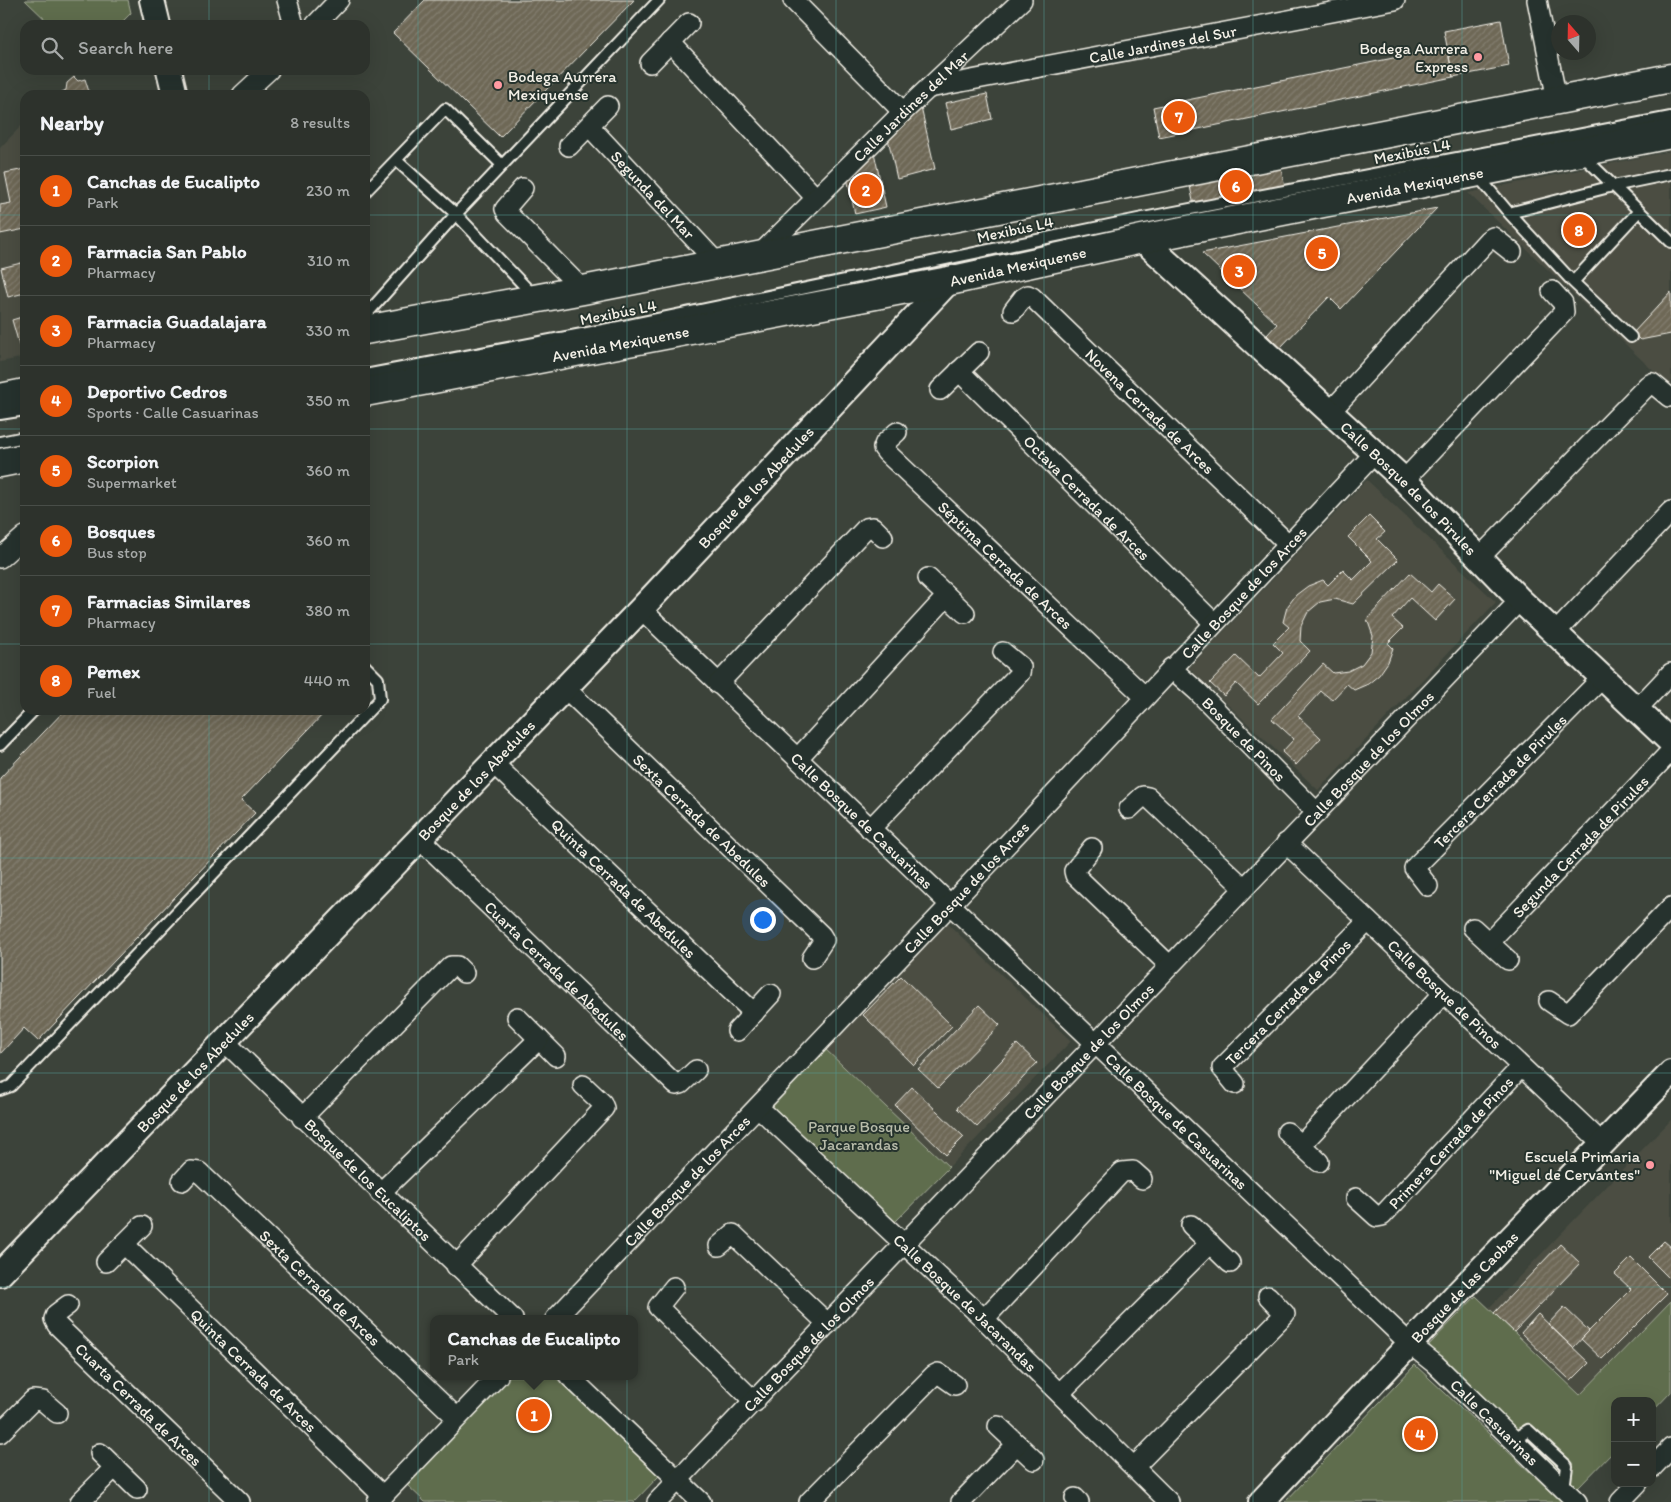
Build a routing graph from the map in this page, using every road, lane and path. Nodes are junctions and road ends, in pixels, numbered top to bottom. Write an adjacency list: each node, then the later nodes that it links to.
1 (152, 0): 9 (street)
2 (287, 0): 10 (street)
3 (339, 0): 11 (street)
4 (659, 0): 32 (lane)
5 (793, 0): 24 (street)
6 (1022, 0): 18 (street, Calle Jardines del Mar)
7 (1396, 0): 18 (street, Calle Jardines del Sur)
8 (1537, 0): 22 (street)
9 (157, 20)
10 (293, 20)
11 (320, 20)
12 (689, 23): 13 (street)
13 (670, 42): 14 (street); 38 (street)
14 (650, 62)
15 (170, 75): 20 (street)
16 (264, 75): 21 (street)
17 (1671, 78): 22 (main road)
18 (929, 88): 24 (street, Calle Jardines del Mar)
19 (1671, 89): 31 (lane, Mexibús L4)
20 (174, 90)
21 (247, 90)
22 (1557, 100): 45 (main road)
23 (608, 106): 26 (street)
24 (903, 112): 38 (street, Calle Jardines del Mar)
25 (1671, 117): 58 (lane, Mexibús L4)
26 (589, 126): 28 (street); 46 (street, Segunda del Mar)
27 (1671, 134): 29 (main road, Avenida Mexiquense)
28 (568, 146)
29 (1579, 153): 33 (main road, Avenida Mexiquense); 35 (lane)
30 (396, 160): 32 (lane); 36 (lane); 41 (lane)
31 (1284, 164)
32 (502, 165): 41 (lane)
33 (1474, 173): 40 (lane); 42 (main road, Avenida Mexiquense)
34 (1671, 174): 35 (lane)
35 (1613, 186): 39 (lane); 40 (lane)
36 (370, 187)
37 (523, 188): 50 (street)
38 (816, 198): 45 (street, Calle Jardines del Mar)
39 (1639, 211): 43 (lane); 48 (lane)
40 (1509, 213): 48 (lane)
41 (456, 214): 51 (lane); 53 (lane)
42 (1142, 239): 47 (main road, Avenida Mexiquense); 65 (street, Calle Bosque de los Pirules)
43 (1671, 242)
44 (1512, 252): 65 (street)
45 (758, 256): 46 (main road)
46 (718, 264): 50 (main road)
47 (949, 281): 60 (main road, Avenida Mexiquense); 83 (street, Bosque de los Abedules)
48 (1573, 282): 55 (lane)
49 (1552, 291): 73 (street)
50 (588, 296): 51 (main road)
51 (536, 299): 54 (main road)
52 (1013, 311): 77 (street, Novena Cerrada de Arces)
53 (370, 320)
54 (370, 325)
55 (1631, 338)
56 (979, 352): 57 (street)
57 (959, 371): 59 (street); 85 (street, Octava Cerrada de Arces)
58 (370, 374)
59 (940, 390)
60 (370, 391)
61 (20, 394): 63 (main road)
62 (1668, 397): 78 (street)
63 (0, 398)
64 (20, 411): 66 (lane)
65 (1330, 412): 70 (street, Calle Bosque de los Pirules)
66 (0, 414)
67 (897, 432): 94 (street, Séptima Cerrada de Arces)
68 (20, 439): 69 (lane)
69 (0, 442)
70 (1374, 454): 73 (street, Calle Bosque de los Pirules); 77 (street, Calle Bosque de los Arces)
71 (20, 459): 72 (main road)
72 (0, 463)
73 (1404, 480): 78 (street, Calle Bosque de los Pirules)
74 (1671, 511): 86 (street)
75 (882, 537): 92 (street)
76 (20, 540): 79 (street)
77 (1288, 544): 85 (street, Calle Bosque de los Arces)
78 (1480, 557): 82 (street, Calle Bosque de los Pirules)
79 (0, 558)
80 (928, 578): 81 (street)
81 (947, 596): 84 (street); 102 (street)
82 (1520, 600): 86 (street, Calle Bosque de los Pirules); 105 (street, Calle Bosque de los Olmos)
83 (641, 609): 92 (street, Calle Bosque de Casuarinas); 93 (street, Bosque de los Abedules)
84 (964, 613)
85 (1214, 623): 88 (street, Calle Bosque de los Arces)
86 (1555, 633): 91 (street, Calle Bosque de los Pirules)
87 (1003, 652): 106 (street)
88 (1171, 668): 94 (street, Calle Bosque de los Arces); 105 (street, Bosque de Pinos)
89 (370, 671): 95 (lane)
90 (1671, 673): 96 (street)
91 (1602, 677): 96 (street, Calle Bosque de los Pirules); 110 (street, Tercera Cerrada de Pirules)
92 (718, 684): 102 (street, Calle Bosque de Casuarinas)
93 (564, 687): 103 (street, Bosque de los Abedules); 117 (street, Sexta Cerrada de Abedules)
94 (1144, 696): 112 (street, Calle Bosque de los Arces)
95 (370, 709)
96 (1636, 709): 99 (street, Calle Bosque de los Pirules)
97 (29, 715): 100 (lane)
98 (365, 715): 136 (lane)
99 (1671, 742)
100 (0, 744)
101 (1671, 751): 116 (street, Segunda Cerrada de Pirules)
102 (798, 758): 106 (street, Calle Bosque de Casuarinas)
103 (493, 763): 107 (street, Bosque de los Abedules); 124 (street, Quinta Cerrada de Abedules)
104 (1129, 809): 111 (street)
105 (1317, 813): 108 (street, Calle Bosque de los Olmos)
106 (870, 829): 112 (street, Calle Bosque de Casuarinas)
107 (420, 838): 128 (street, Bosque de los Abedules); 132 (street, Cuarta Cerrada de Abedules)
108 (1286, 843): 111 (street, Calle Bosque de los Olmos); 114 (street, Calle Bosque de Pinos)
109 (1092, 848): 119 (street)
110 (1428, 886)
111 (1243, 887): 119 (street, Calle Bosque de los Olmos)
112 (950, 905): 129 (street, Calle Bosque de Casuarinas); 137 (street, Calle Bosque de los Arces)
113 (1671, 908): 123 (street)
114 (1368, 921): 121 (street, Calle Bosque de Pinos); 134 (street, Tercera Cerrada de Pinos)
115 (1473, 928): 116 (street)
116 (1489, 942): 118 (street)
117 (812, 958)
118 (1508, 960)
119 (1169, 965): 129 (street, Calle Bosque de los Olmos)
120 (464, 973): 138 (street)
121 (1444, 993): 131 (street, Calle Bosque de Pinos); 140 (street)
122 (771, 994): 124 (street)
123 (1549, 1001)
124 (754, 1013): 126 (street)
125 (517, 1018): 127 (street)
126 (737, 1031)
127 (539, 1039): 130 (street); 143 (street)
128 (224, 1041): 138 (street, Bosque de los Eucaliptos); 154 (street, Bosque de los Abedules)
129 (1095, 1044): 149 (street, Calle Bosque de los Olmos); 162 (street, Calle Bosque de Casuarinas)
130 (556, 1056)
131 (1521, 1067): 139 (street, Calle Bosque de Pinos); 144 (street, Primera Cerrada de Pinos)
132 (696, 1070)
133 (1671, 1073): 139 (street, Bosque de las Caobas)
134 (1235, 1084)
135 (583, 1085): 153 (street)
136 (0, 1090)
137 (758, 1107): 149 (street, Calle Bosque de Jacarandas); 159 (street, Calle Bosque de los Arces)
138 (302, 1118): 143 (street, Bosque de los Eucaliptos)
139 (1604, 1144): 162 (street, Bosque de las Caobas)
140 (1319, 1162)
141 (1142, 1179): 160 (street)
142 (182, 1181): 169 (street, Sexta Cerrada de Arces)
143 (380, 1193): 153 (street, Bosque de los Eucaliptos)
144 (1356, 1198)
145 (1191, 1225): 147 (street)
146 (142, 1226): 148 (street)
147 (1210, 1243): 152 (street); 166 (street)
148 (124, 1244): 151 (street); 183 (street, Quinta Cerrada de Arces)
149 (905, 1245): 160 (street, Calle Bosque de Jacarandas); 161 (street, Calle Bosque de los Olmos)
150 (719, 1246): 161 (street)
151 (106, 1262)
152 (1230, 1262)
153 (456, 1266): 158 (street, Bosque de los Eucaliptos)
154 (0, 1274)
155 (674, 1287): 167 (street)
156 (1268, 1296): 177 (street)
157 (68, 1305): 185 (street, Cuarta Cerrada de Arces)
158 (509, 1315)
159 (559, 1315)
160 (984, 1319): 166 (street, Calle Bosque de Jacarandas)
161 (828, 1324): 167 (street, Calle Bosque de los Olmos)
162 (1410, 1344): 182 (street, Calle Casuarinas); 191 (street, Bosque de las Caobas)
163 (494, 1380): 169 (street)
164 (573, 1380): 179 (street)
165 (955, 1385): 188 (street)
166 (1060, 1393): 177 (street, Calle Bosque de Jacarandas)
167 (754, 1402): 179 (street, Calle Bosque de los Olmos)
168 (57, 1413): 171 (street)
169 (457, 1418): 183 (street)
170 (998, 1426): 172 (street)
171 (0, 1433)
172 (1017, 1444): 175 (street); 189 (street)
173 (1671, 1448): 176 (street)
174 (100, 1453): 178 (street)
175 (1034, 1460)
176 (1656, 1464)
177 (1135, 1466): 190 (street, Calle Bosque de Jacarandas)
178 (114, 1467): 181 (street); 184 (street)
179 (678, 1481): 186 (street, Calle Bosque de los Olmos); 187 (street)
180 (1634, 1487): 192 (street)
181 (137, 1489)
182 (1570, 1496)
183 (380, 1499)
184 (80, 1502)
185 (240, 1502)
186 (657, 1502)
187 (701, 1502)
188 (809, 1502)
189 (961, 1502)
190 (1169, 1502)
191 (1261, 1502)
192 (1620, 1502)

